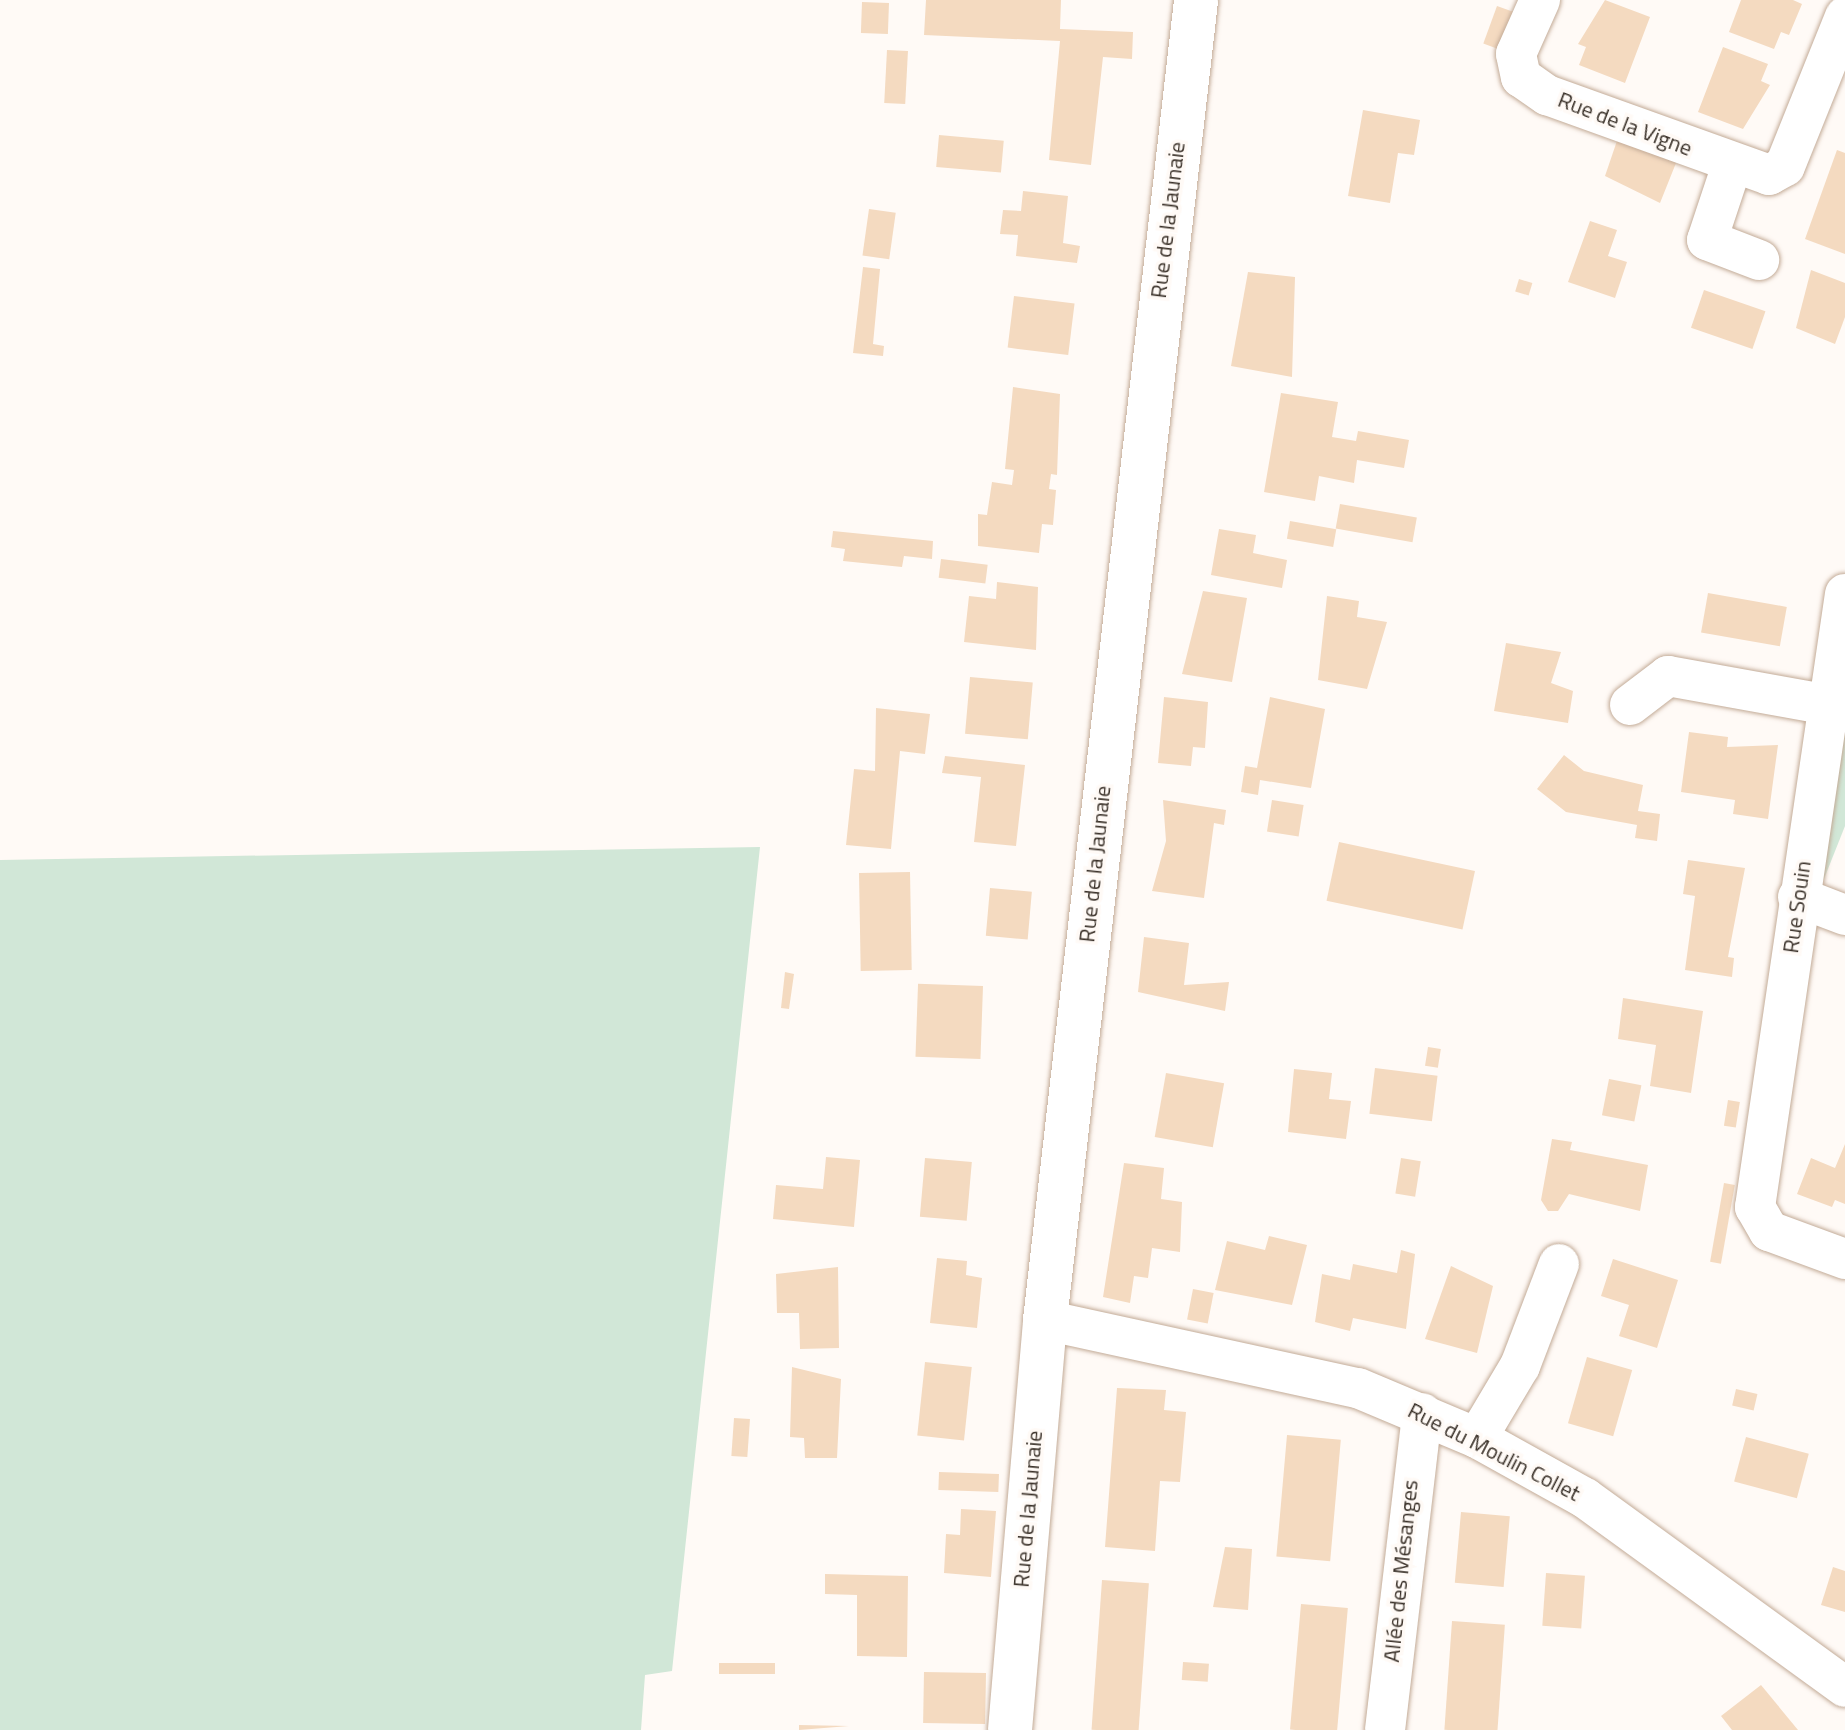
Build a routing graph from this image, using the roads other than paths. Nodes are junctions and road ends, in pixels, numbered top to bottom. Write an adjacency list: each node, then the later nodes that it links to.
1 (1196, 0): 13 (main road, Rue de la Jaunaie)
2 (1540, 0): 4 (street, Rue de la Vigne)
3 (1845, 17): 4 (street, Rue de la Vigne)
4 (1732, 165): 5 (street)
5 (1759, 260)
6 (1842, 595): 7 (street, Rue Souin)
7 (1824, 704): 8 (street); 9 (street, Rue Souin)
8 (1630, 705)
9 (1798, 897): 10 (street); 11 (street, Rue Souin)
10 (1845, 915)
11 (1845, 1259)
12 (1559, 1264): 15 (street)
13 (1045, 1320): 14 (street, Rue du Moulin Collet); 17 (main road, Rue de la Jaunaie)
14 (1422, 1413): 15 (street, Rue du Moulin Collet); 18 (street, Allée des Mésanges)
15 (1477, 1438): 16 (street, Rue du Moulin Collet)
16 (1845, 1687)
17 (1010, 1730)
18 (1385, 1730)

